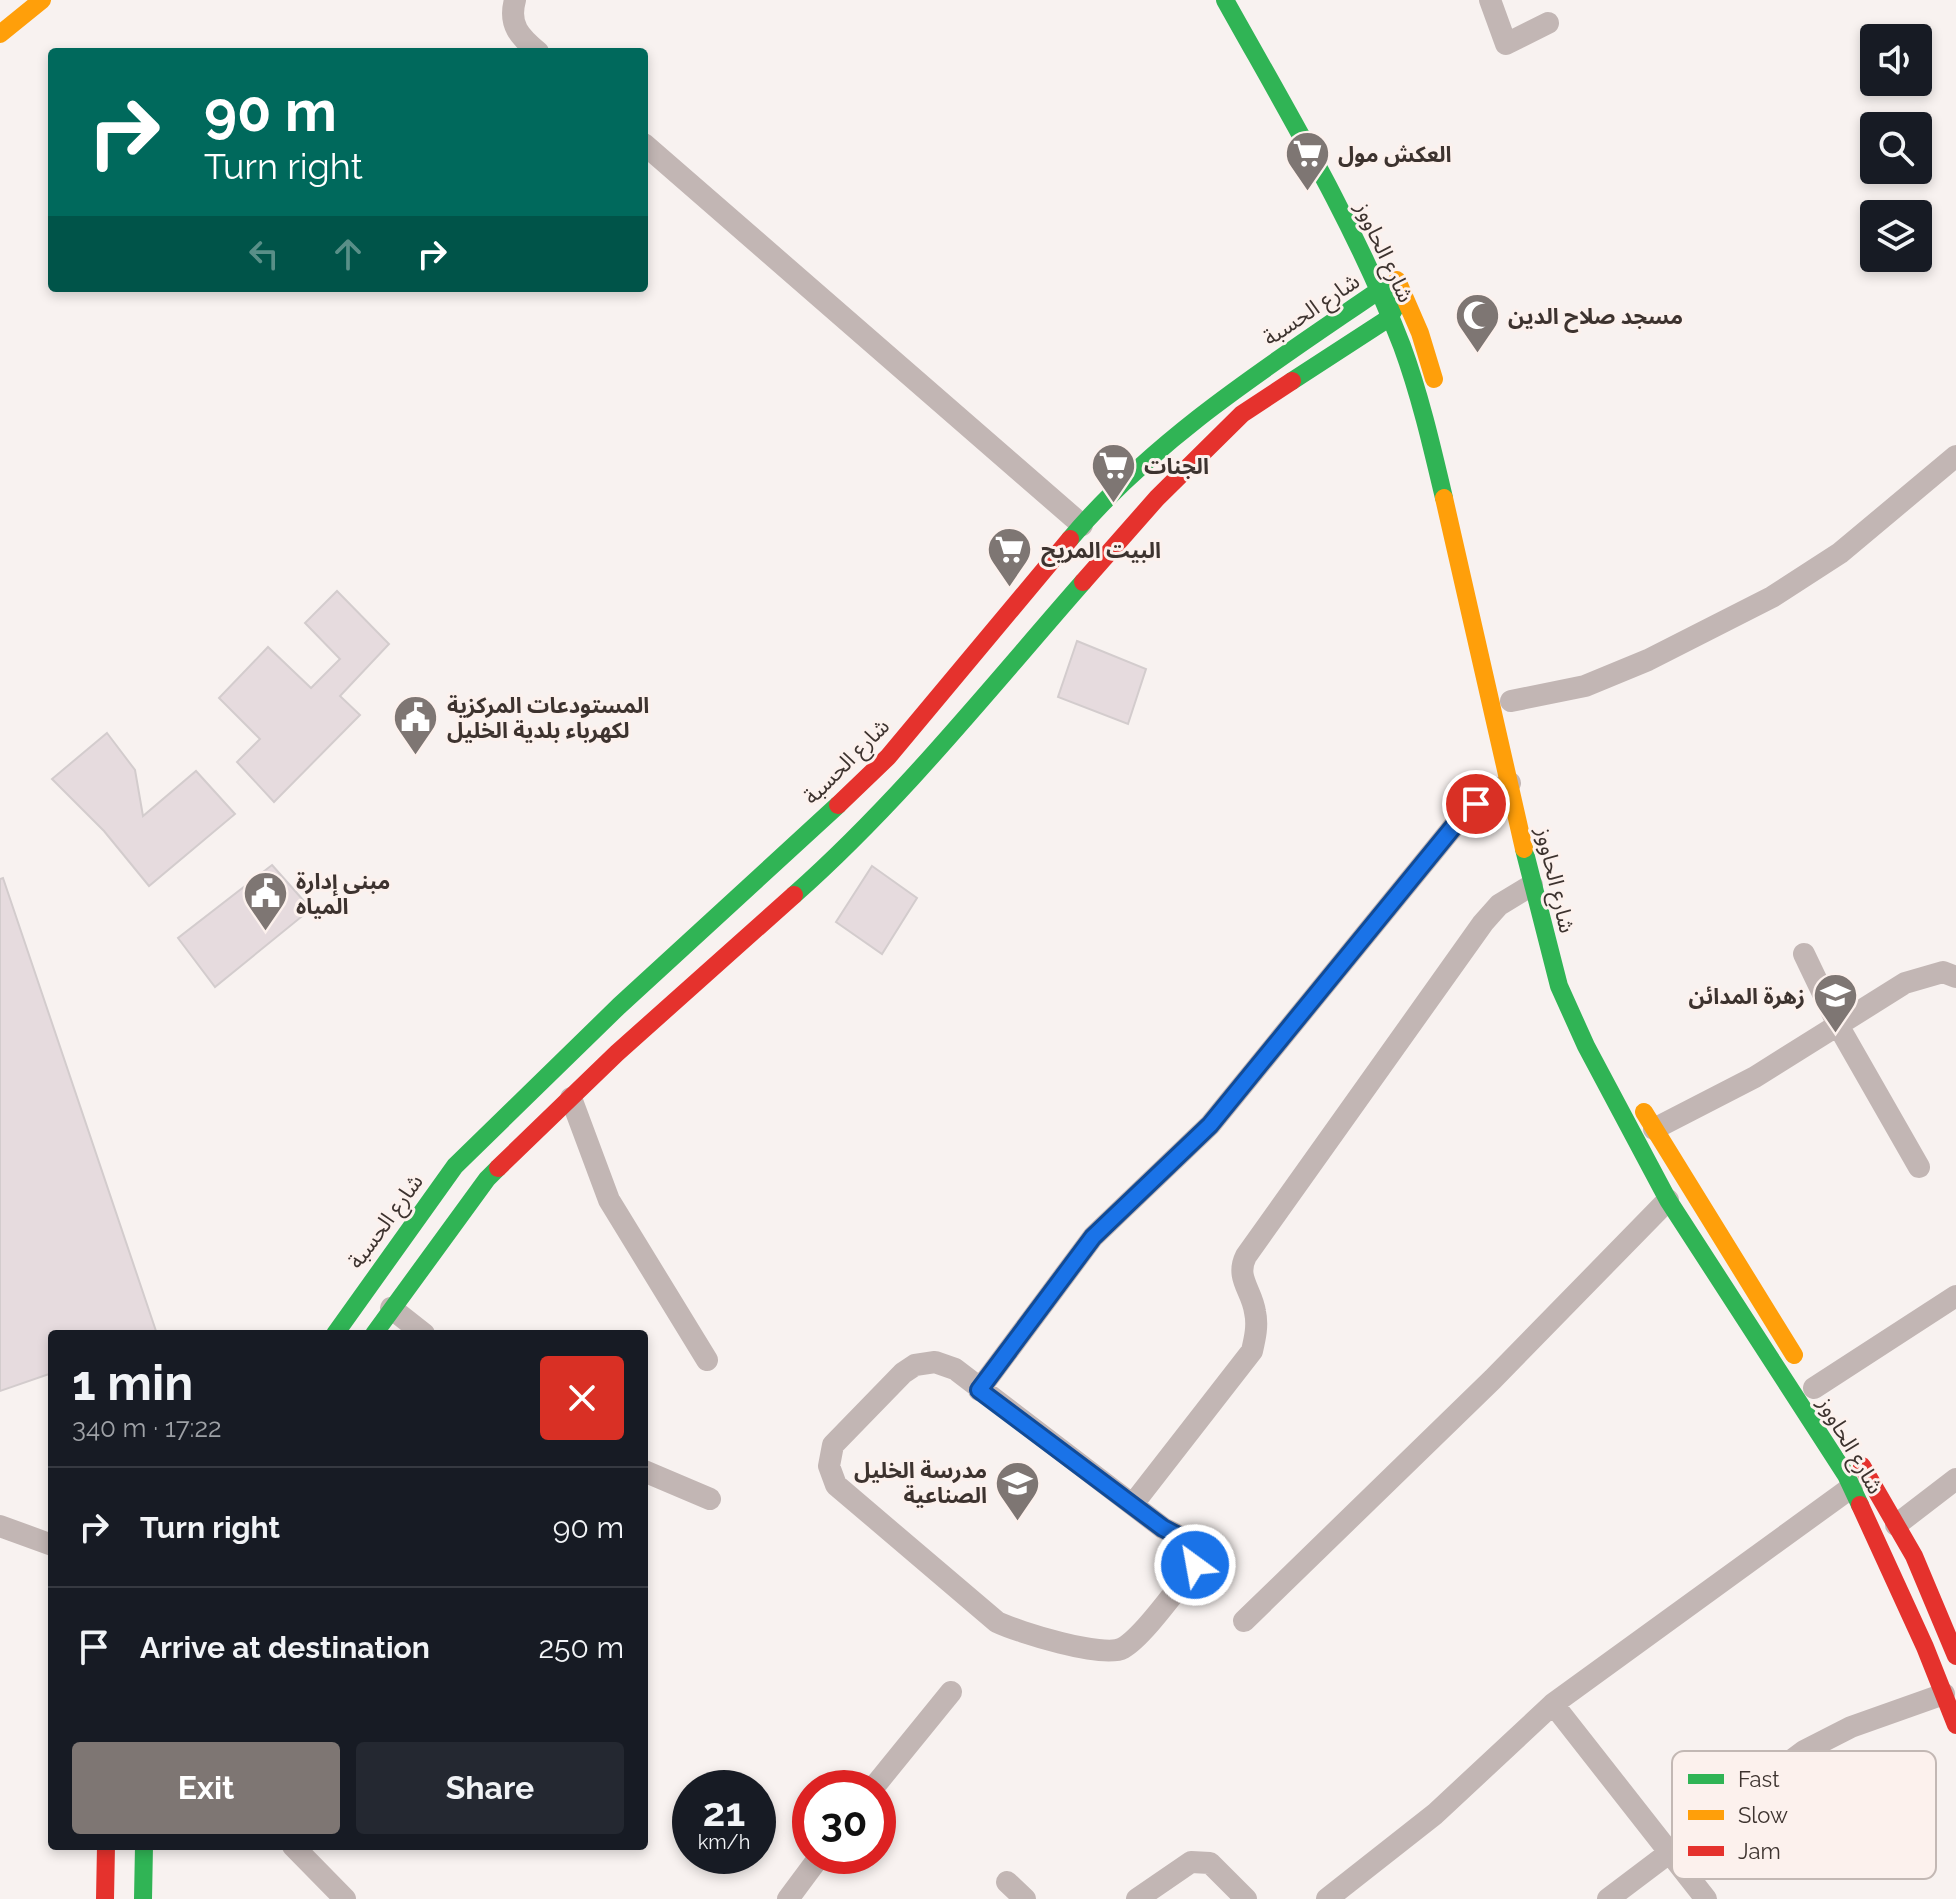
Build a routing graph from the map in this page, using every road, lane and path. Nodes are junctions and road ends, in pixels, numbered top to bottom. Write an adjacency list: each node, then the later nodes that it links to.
1 (42, 0): 6 (main road)
2 (515, 0): 7 (street)
3 (1225, 0): 12 (main road, شارع الحاووز)
4 (1490, 0): 5 (street)
5 (1548, 23)
6 (0, 34)
7 (534, 48)
8 (1284, 66): 10 (main road, شارع الحاووز)
9 (648, 147): 17 (street)
10 (1354, 195)
11 (1386, 258): 13 (main road, شارع الحاووز)
12 (1378, 291): 13 (main road, شارع الحسبة); 14 (main road, شارع الحاووز); 17 (main road, شارع الحسبة)
13 (1403, 294): 14 (main road); 15 (main road, شارع الحاووز)
14 (1389, 318): 19 (main road, شارع الحاووز); 25 (main road)
15 (1440, 401)
16 (1956, 456): 18 (street)
17 (1082, 525): 31 (main road, شارع الحسبة)
18 (1511, 701)
19 (1510, 783): 21 (main road, شارع الحاووز); 35 (street)
20 (1544, 854): 26 (main road, شارع الحاووز)
21 (1532, 885): 28 (main road, شارع الحاووز); 42 (street)
22 (1804, 954): 24 (street)
23 (1956, 977): 24 (street)
24 (1839, 1027): 26 (street); 27 (street)
25 (571, 1098): 30 (main road); 34 (street)
26 (1654, 1129): 36 (main road, شارع الحاووز)
27 (1919, 1167)
28 (1668, 1200): 40 (main road, شارع الحاووز); 47 (street)
29 (1956, 1296): 36 (street)
30 (391, 1308): 32 (main road); 33 (street)
31 (338, 1330)
32 (377, 1330)
33 (419, 1330)
34 (707, 1360)
35 (979, 1390): 42 (street); 42 (street)
36 (1818, 1394)
37 (1846, 1440): 43 (main road, شارع الحاووز)
38 (648, 1473): 41 (street)
39 (1956, 1479): 43 (street)
40 (1852, 1487): 50 (main road, شارع الحاووز); 51 (street)
41 (710, 1499)
42 (1133, 1504)
43 (1896, 1525): 46 (main road, شارع الحاووز)
44 (0, 1526): 45 (street)
45 (48, 1544)
46 (1950, 1619): 48 (main road, شارع الحاووز)
47 (1244, 1621)
48 (1956, 1656)
49 (951, 1692): 54 (street)
50 (1944, 1694): 52 (main road, شارع الحاووز); 53 (street)
51 (1553, 1704): 59 (street); 71 (street)
52 (1956, 1725)
53 (1804, 1751)
54 (888, 1770)
55 (1672, 1849): 59 (street)
56 (106, 1850): 64 (main road)
57 (144, 1850): 65 (main road)
58 (297, 1850): 66 (street)
59 (1669, 1851): 60 (street); 72 (street)
60 (1672, 1855)
61 (807, 1874): 67 (street)
62 (1691, 1879): 73 (street)
63 (1007, 1882): 68 (street)
64 (105, 1899)
65 (143, 1899)
66 (345, 1899)
67 (788, 1899)
68 (1025, 1899)
69 (1137, 1899): 70 (street)
70 (1246, 1899)
71 (1327, 1899)
72 (1608, 1899)
73 (1706, 1899)

